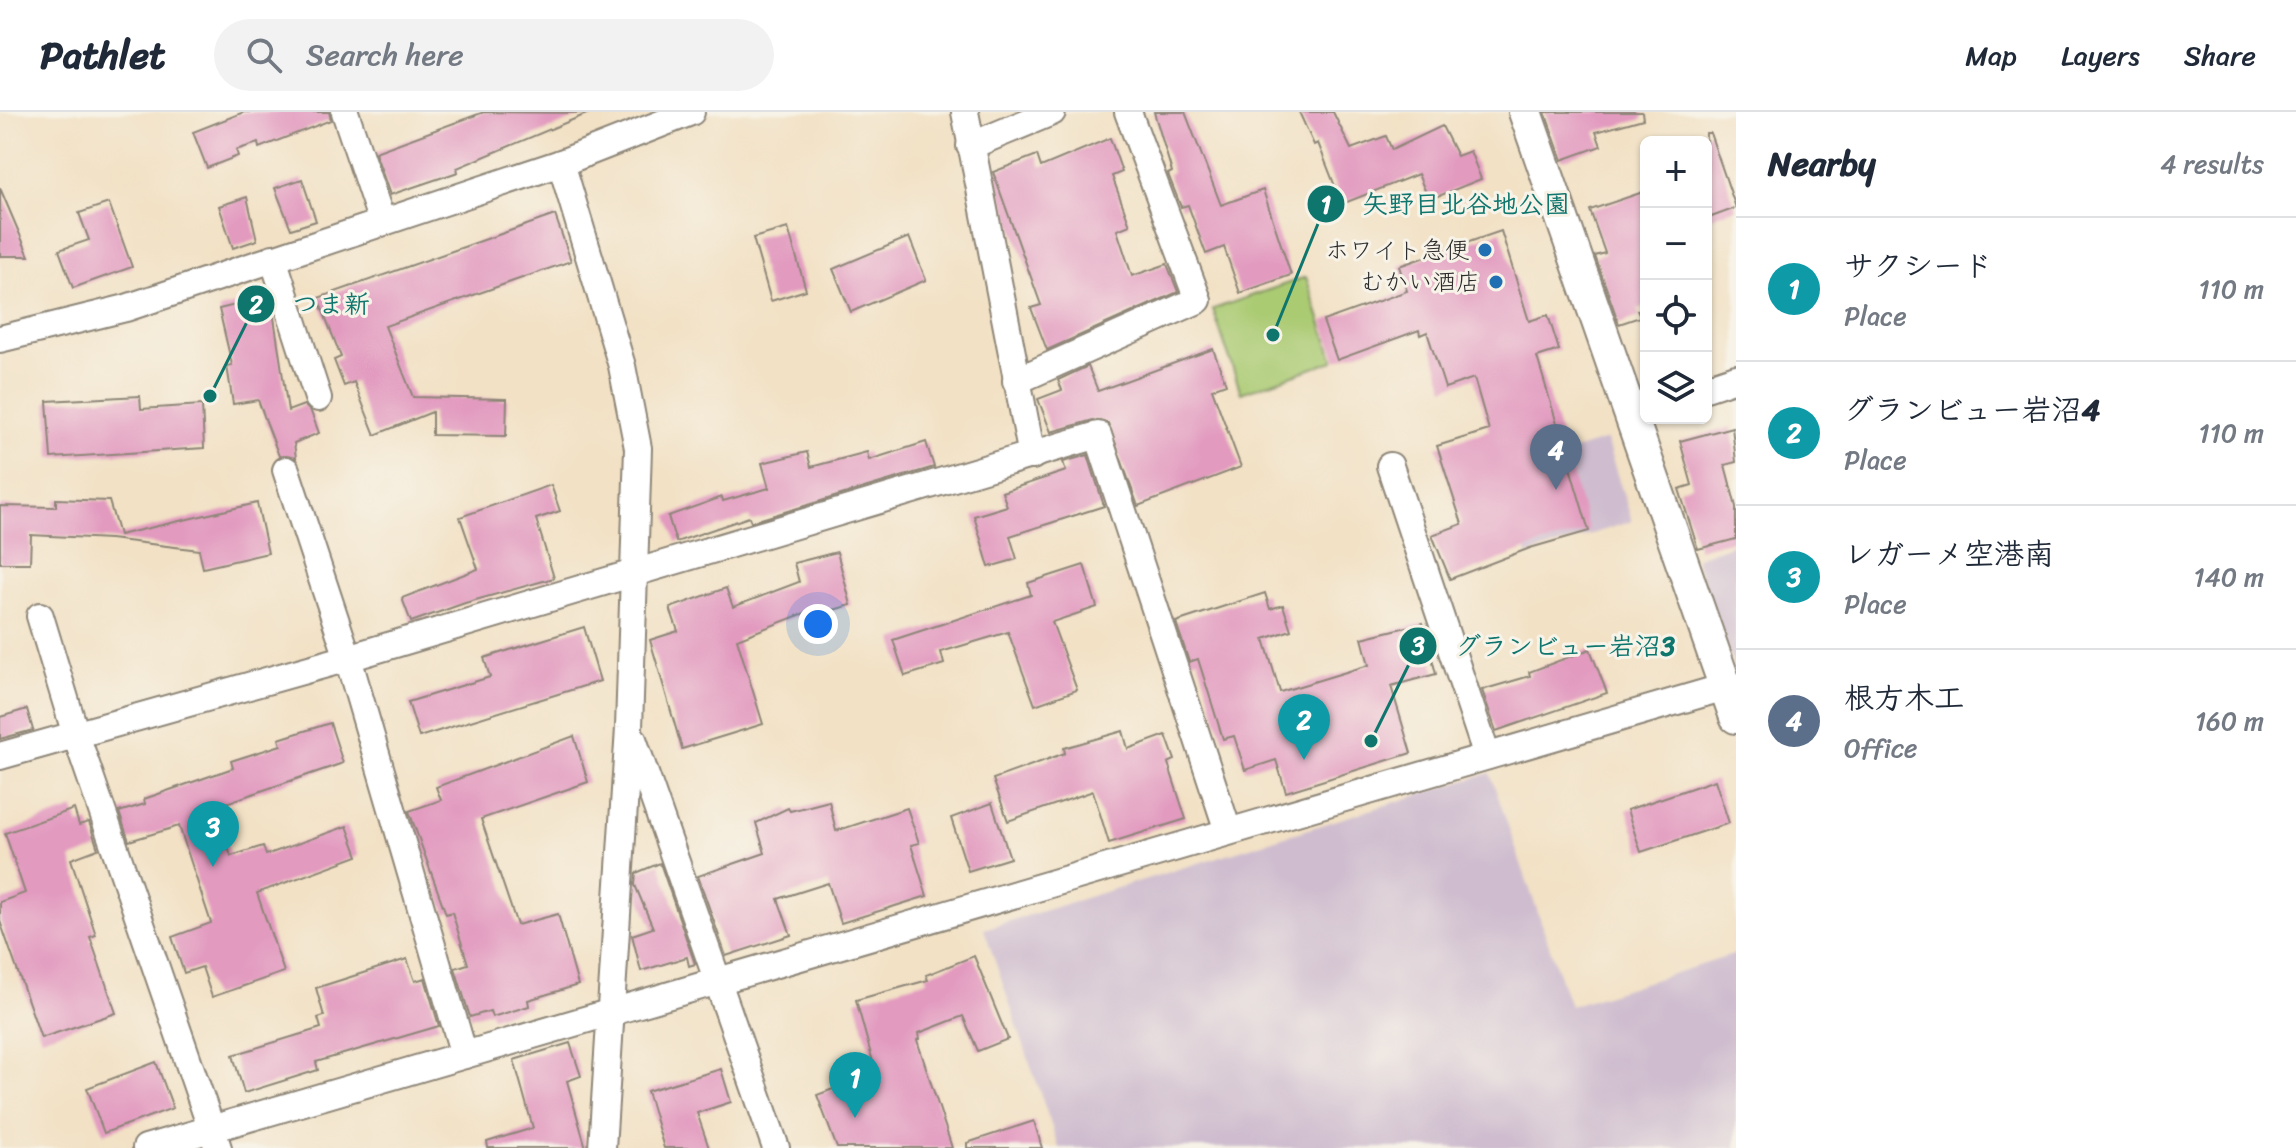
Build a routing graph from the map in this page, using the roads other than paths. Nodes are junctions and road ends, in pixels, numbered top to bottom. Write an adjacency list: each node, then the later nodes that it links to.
1 (345, 112): 9 (street)
2 (691, 112): 8 (street)
3 (965, 112): 7 (street)
4 (1052, 112): 7 (street)
5 (1128, 112): 13 (street)
6 (1525, 112): 16 (street)
7 (970, 146): 13 (street)
8 (561, 163): 9 (street); 20 (street)
9 (382, 222): 10 (street)
10 (273, 258): 11 (street); 15 (street)
11 (0, 339)
12 (1736, 378): 14 (street)
13 (1016, 381): 17 (street)
14 (1712, 386)
15 (318, 398)
16 (1638, 411): 23 (street)
17 (1032, 456): 20 (street); 29 (street)
18 (1390, 466): 28 (street)
19 (286, 470): 22 (street)
20 (632, 574): 22 (street); 25 (street)
21 (40, 616): 26 (street)
22 (348, 658): 26 (street); 32 (street)
23 (1725, 687): 24 (street); 28 (street)
24 (1736, 717)
25 (629, 728): 30 (street); 31 (street)
26 (76, 735): 27 (street); 33 (street)
27 (0, 756)
28 (1487, 756): 29 (street)
29 (1228, 831): 30 (street)
30 (719, 978): 31 (street); 36 (street)
31 (608, 1013): 32 (street); 35 (street)
32 (464, 1055): 33 (street)
33 (215, 1138): 34 (street)
34 (146, 1148)
35 (602, 1148)
36 (776, 1148)

